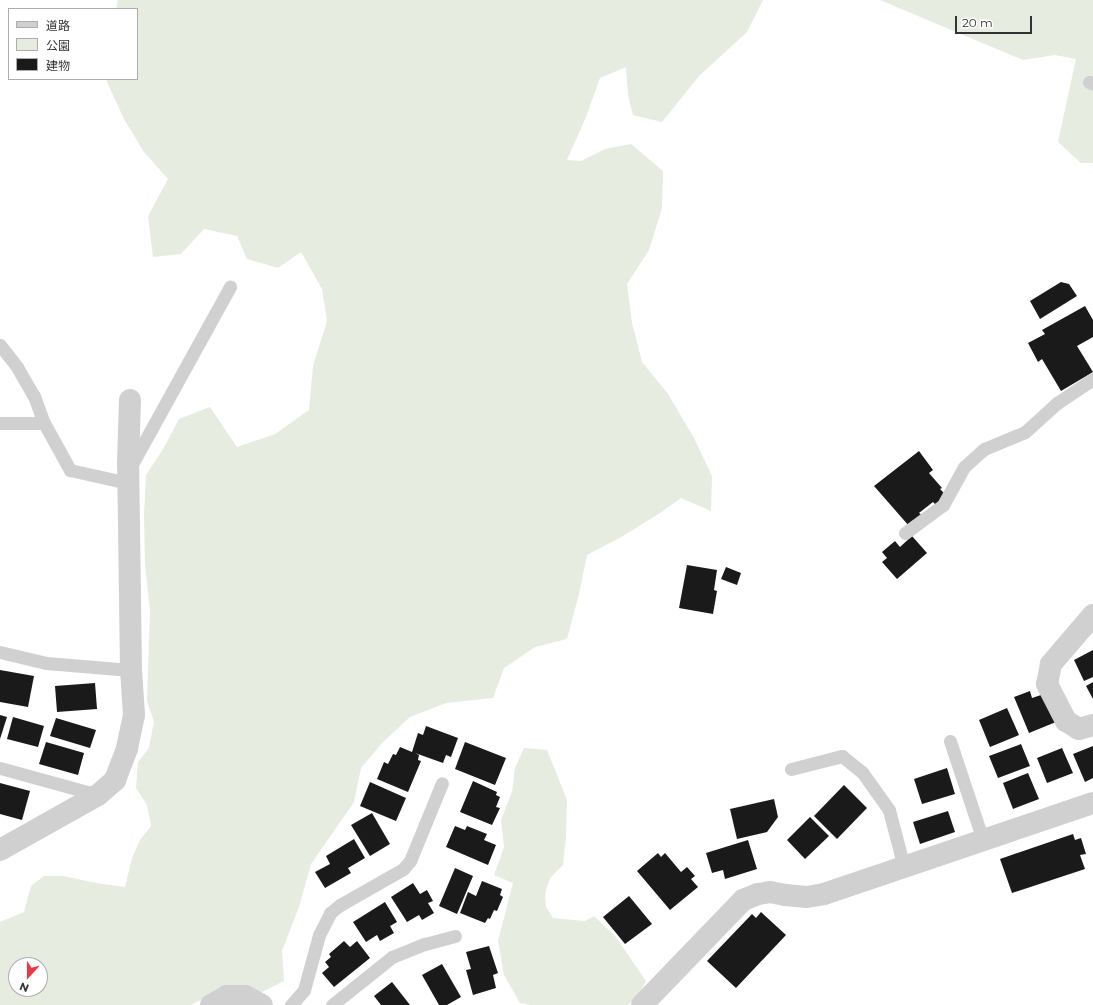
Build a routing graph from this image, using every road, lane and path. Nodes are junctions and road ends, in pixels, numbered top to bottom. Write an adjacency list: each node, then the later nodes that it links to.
1 (230, 287): 7 (lane)
2 (0, 344): 6 (lane)
3 (1093, 380): 8 (lane)
4 (130, 400): 7 (street)
5 (0, 423): 6 (lane)
6 (44, 423): 7 (lane)
7 (128, 477): 11 (street)
8 (905, 533)
9 (1093, 615): 12 (street)
10 (0, 652): 11 (lane)
11 (131, 670): 17 (street)
12 (1093, 725)
13 (950, 741): 19 (lane)
14 (0, 768): 17 (lane)
15 (790, 769): 21 (lane)
16 (442, 783): 25 (lane)
17 (98, 795): 20 (street)
18 (1093, 803): 19 (street)
19 (982, 840): 21 (street)
20 (0, 850)
21 (904, 867): 27 (street)
22 (455, 936): 26 (lane)
23 (211, 1005): 24 (street)
24 (262, 1005)
25 (291, 1005)
26 (332, 1005)
27 (642, 1005)

